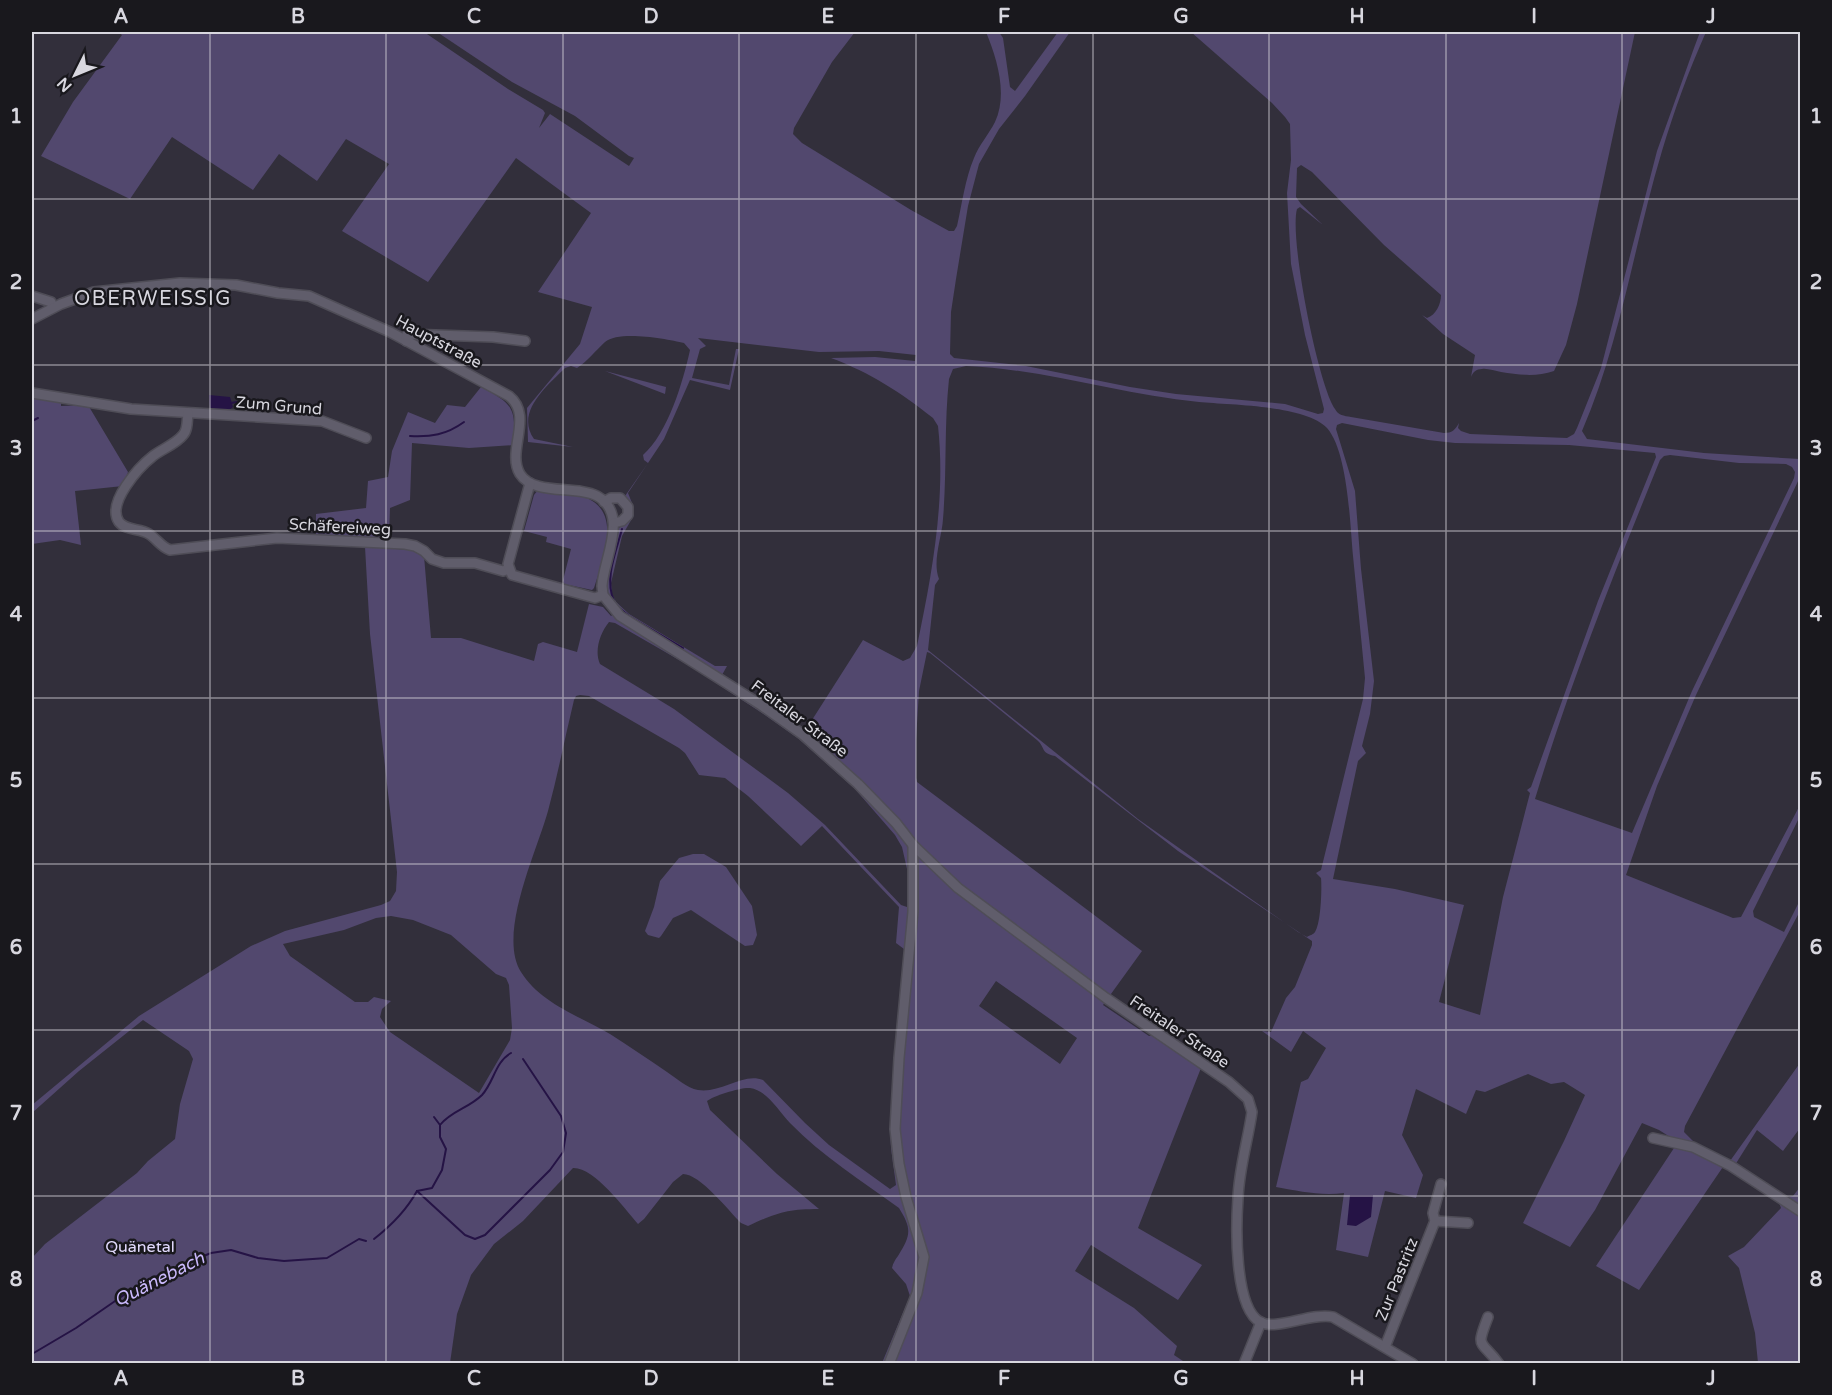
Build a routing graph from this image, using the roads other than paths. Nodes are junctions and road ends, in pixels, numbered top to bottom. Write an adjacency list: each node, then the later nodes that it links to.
1 (32, 296): 2 (street)
2 (53, 307): 3 (street, Hauptstraße); 4 (street, Hauptstraße)
3 (32, 319)
4 (406, 341): 5 (street); 9 (street, Hauptstraße)
5 (525, 341)
6 (32, 393): 7 (street, Zum Grund)
7 (188, 413): 8 (street, Zum Grund); 12 (street, Schäfereiweg)
8 (366, 438)
9 (530, 483): 10 (street); 12 (street)
10 (604, 502): 11 (street); 11 (street)
11 (614, 524): 13 (street)
12 (509, 569): 13 (street, Schäfereiweg)
13 (603, 595): 14 (street, Freitaler Straße)
14 (913, 845): 21 (street, Freitaler Straße); 23 (street)
15 (1653, 1138): 17 (street)
16 (1441, 1184): 18 (street, Zur Pastritz)
17 (1800, 1210)
18 (1435, 1221): 19 (street); 22 (street, Zur Pastritz)
19 (1468, 1223)
20 (1488, 1317): 26 (street)
21 (1261, 1322): 22 (street); 24 (street)
22 (1385, 1347): 25 (street)
23 (888, 1364)
24 (1244, 1364)
25 (1413, 1364)
26 (1499, 1364)

